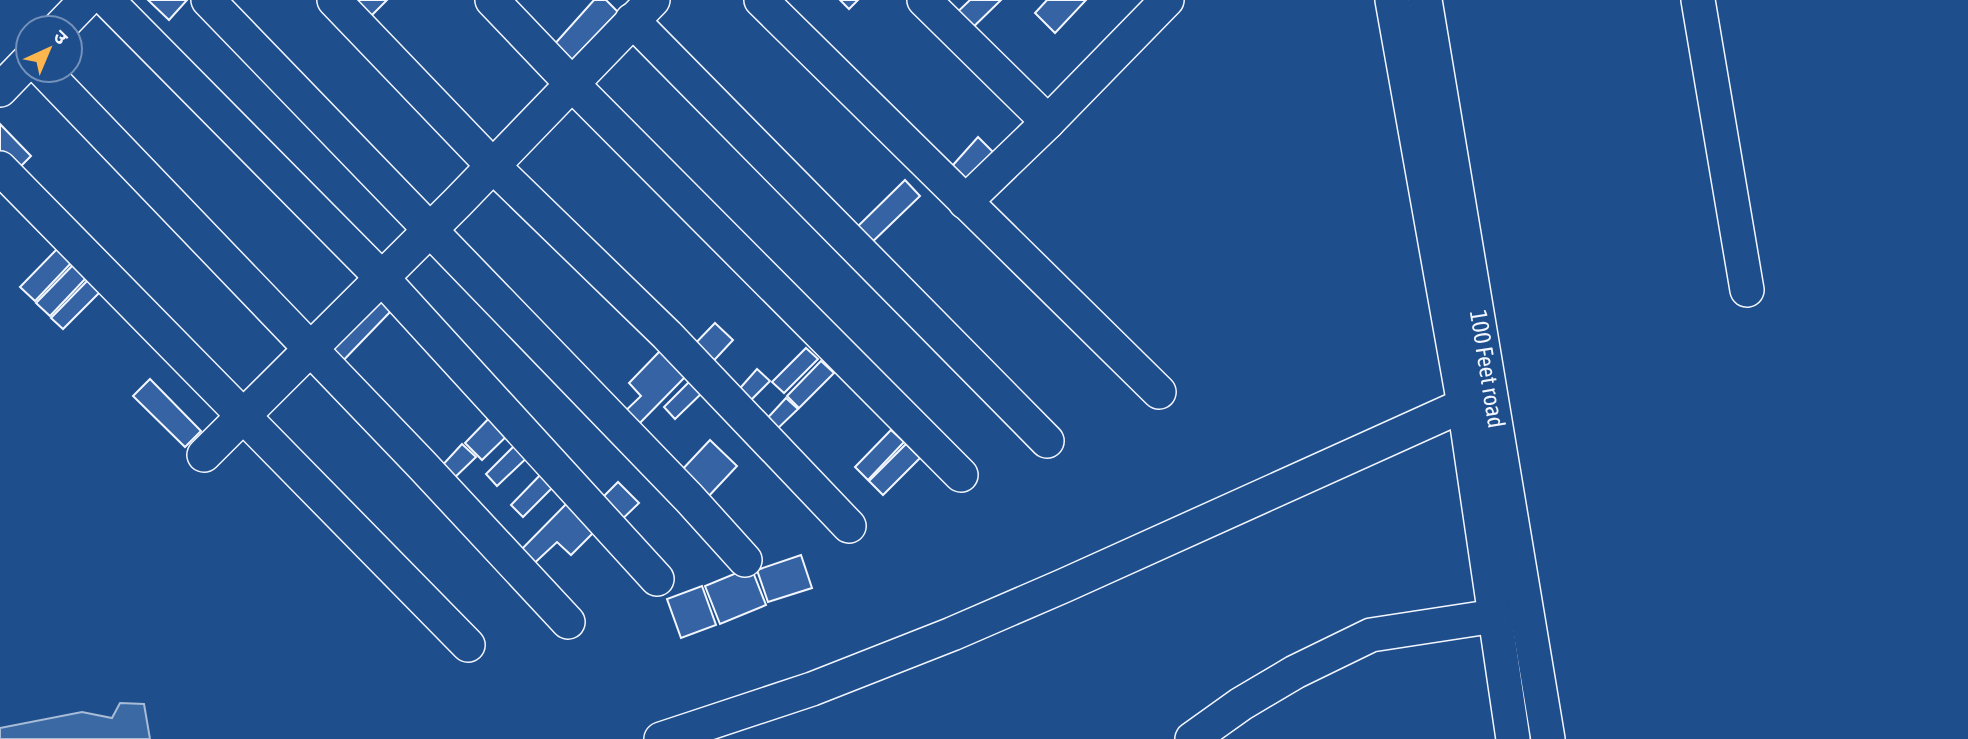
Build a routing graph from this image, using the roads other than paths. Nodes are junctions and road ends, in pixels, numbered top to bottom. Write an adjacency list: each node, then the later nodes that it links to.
1 (86, 0): 13 (street)
2 (107, 0): 23 (street)
3 (208, 0): 22 (street)
4 (334, 0): 19 (street)
5 (492, 0): 16 (street)
6 (761, 0): 21 (street)
7 (924, 0): 18 (street)
8 (1167, 0): 18 (street)
9 (1392, 0): 27 (street, 100 Feet road)
10 (1426, 0): 41 (street, 100 Feet road)
11 (1698, 0): 24 (street)
12 (643, 10): 16 (street); 29 (street)
13 (72, 14)
14 (14, 76): 17 (street)
15 (57, 84): 25 (street)
16 (573, 85): 19 (street); 31 (street)
17 (0, 90)
18 (1048, 122): 21 (street)
19 (493, 166): 22 (street); 32 (street)
20 (0, 168): 28 (street)
21 (965, 202): 26 (street)
22 (430, 229): 23 (street); 33 (street)
23 (382, 278): 25 (street); 34 (street)
24 (1747, 290)
25 (310, 349): 28 (street); 36 (street)
26 (1159, 392)
27 (1464, 405): 35 (street, 100 Feet road); 38 (street)
28 (244, 415): 30 (street); 37 (street)
29 (1047, 441)
30 (204, 455)
31 (961, 475)
32 (849, 526)
33 (745, 560)
34 (657, 579)
35 (1495, 616): 39 (street); 40 (street, 100 Feet road)
36 (568, 622)
37 (468, 645)
38 (661, 739)
39 (1192, 739)
40 (1513, 739)
41 (1548, 739)

